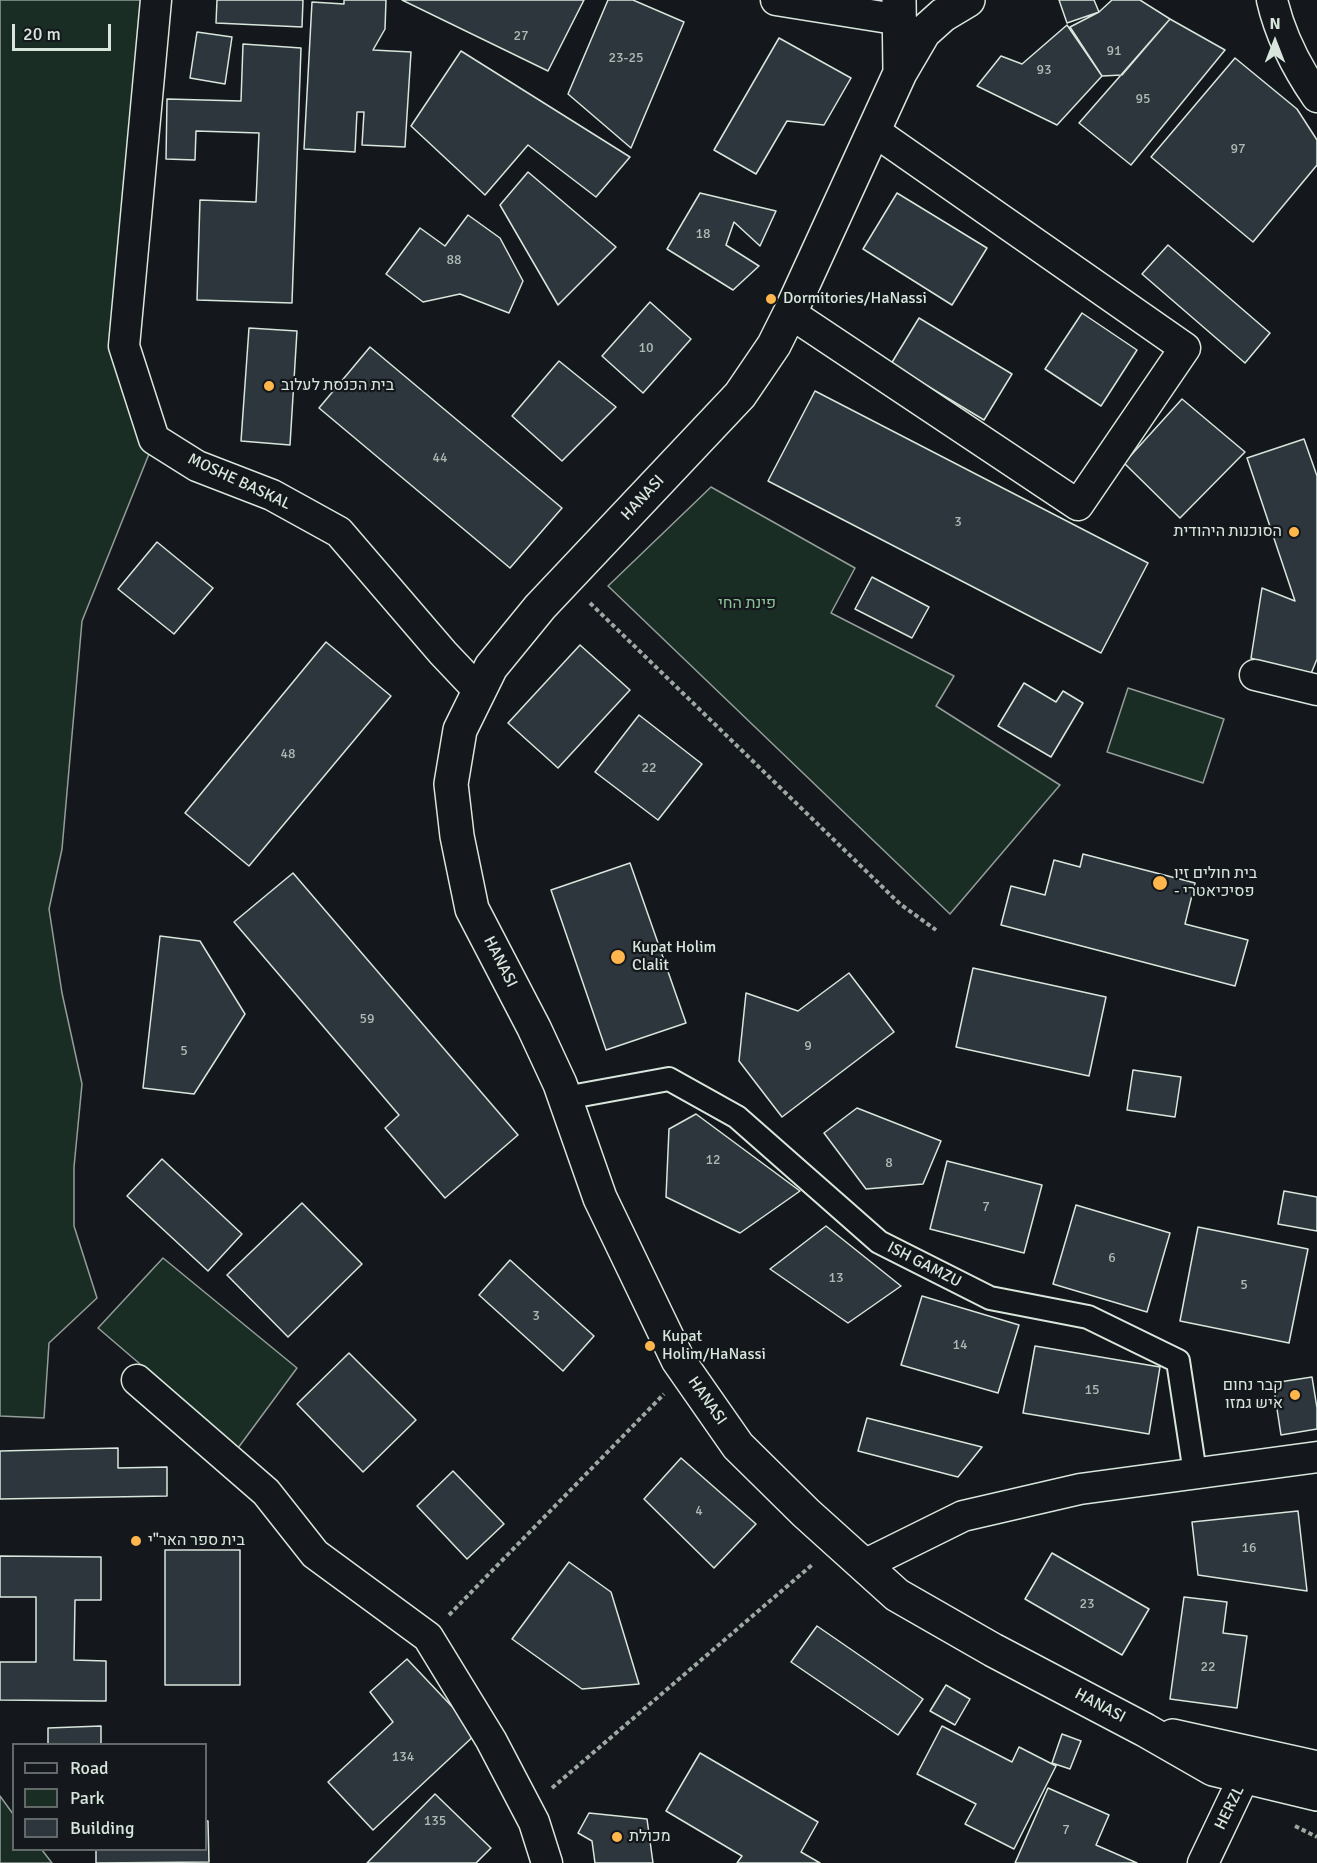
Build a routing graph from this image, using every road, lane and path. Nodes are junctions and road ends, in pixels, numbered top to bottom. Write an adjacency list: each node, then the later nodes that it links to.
1 (156, 0): 14 (street, MOSHE BASKAL)
2 (776, 0): 6 (street)
3 (939, 0): 4 (street)
4 (966, 0): 7 (street, HANASI)
5 (1272, 0): 8 (street)
6 (900, 10): 7 (street, HANASI)
7 (900, 73): 9 (street, HANASI)
8 (1317, 97)
9 (874, 131): 10 (street, HANASI); 10 (street)
10 (790, 314): 11 (street, HANASI)
11 (566, 580): 14 (street, HANASI); 15 (path)
12 (1256, 675): 13 (street)
13 (1317, 690)
14 (479, 691): 16 (street, HANASI)
15 (936, 930)
16 (566, 1098): 17 (street, HANASI); 20 (street, ISH GAMZU)
17 (686, 1371): 21 (street, HANASI); 23 (path)
18 (137, 1380): 23 (street)
19 (1317, 1456): 20 (street)
20 (1196, 1473): 22 (street)
21 (838, 1542): 22 (street, HANASI); 27 (path)
22 (864, 1565): 24 (street, HANASI)
23 (428, 1636): 27 (street)
24 (1250, 1765): 25 (street, HANASI); 26 (street, HANASI); 29 (street, HERZL)
25 (1317, 1768)
26 (1317, 1794)
27 (527, 1810): 28 (street)
28 (548, 1863)
29 (1203, 1863)

